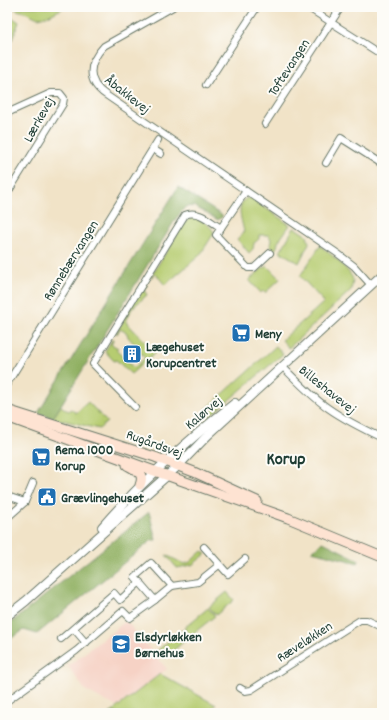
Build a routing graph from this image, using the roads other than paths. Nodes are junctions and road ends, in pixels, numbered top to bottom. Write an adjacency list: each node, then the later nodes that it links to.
1 (173, 7): 15 (street, Åbakkevej)
2 (257, 7): 7 (street)
3 (307, 7): 5 (street)
4 (341, 7): 5 (street, Toftevangen)
5 (331, 22): 6 (street); 9 (street, Toftevangen)
6 (382, 55)
7 (206, 85)
8 (7, 113): 16 (street, Lærkevej)
9 (265, 124)
10 (158, 140): 11 (street, Rønnebærvangen)
11 (153, 149): 12 (street); 22 (street, Rønnebærvangen)
12 (161, 154)
13 (326, 163): 14 (street)
14 (382, 164)
15 (246, 191): 17 (street); 20 (street, Åbakkevej)
16 (7, 194)
17 (221, 228): 18 (street); 23 (street)
18 (270, 253)
19 (382, 275): 20 (street, Kalørvej)
20 (371, 285): 21 (street, Kalørvej)
21 (282, 366): 28 (street, Billeshavevej); 30 (street, Kalørvej); 31 (street, Kalørvej)
22 (7, 384)
23 (135, 407)
24 (7, 410): 30 (main road, Rugårdsvej)
25 (7, 417): 27 (main road, Rugårdsvej)
26 (382, 430): 28 (street)
27 (65, 437): 29 (main road, Rugårdsvej); 30 (main road)
28 (380, 437)
29 (99, 450): 30 (main road, Rugårdsvej); 33 (main road)
30 (161, 467): 31 (main road, Rugårdsvej); 31 (main road, Rugårdsvej); 33 (street, Kalørvej)
31 (173, 471): 37 (main road, Rugårdsvej); 37 (main road, Rugårdsvej); 39 (street, Kalørvej)
32 (33, 483): 35 (street)
33 (140, 485): 39 (street, Kalørvej)
34 (7, 496): 35 (street)
35 (25, 502): 36 (street)
36 (7, 518)
37 (288, 518): 40 (main road, Rugårdsvej)
38 (204, 547): 42 (street)
39 (80, 554): 46 (street, Kalørvej)
40 (382, 558)
41 (245, 559): 42 (street)
42 (219, 565): 44 (street)
43 (140, 582): 44 (street); 45 (street); 48 (street)
44 (172, 586): 45 (street)
45 (155, 600): 50 (street)
46 (7, 616)
47 (382, 627): 51 (street, Ræveløkken)
48 (74, 629): 49 (street); 50 (street)
49 (61, 639)
50 (86, 643): 52 (street)
51 (240, 688)
52 (7, 701)

